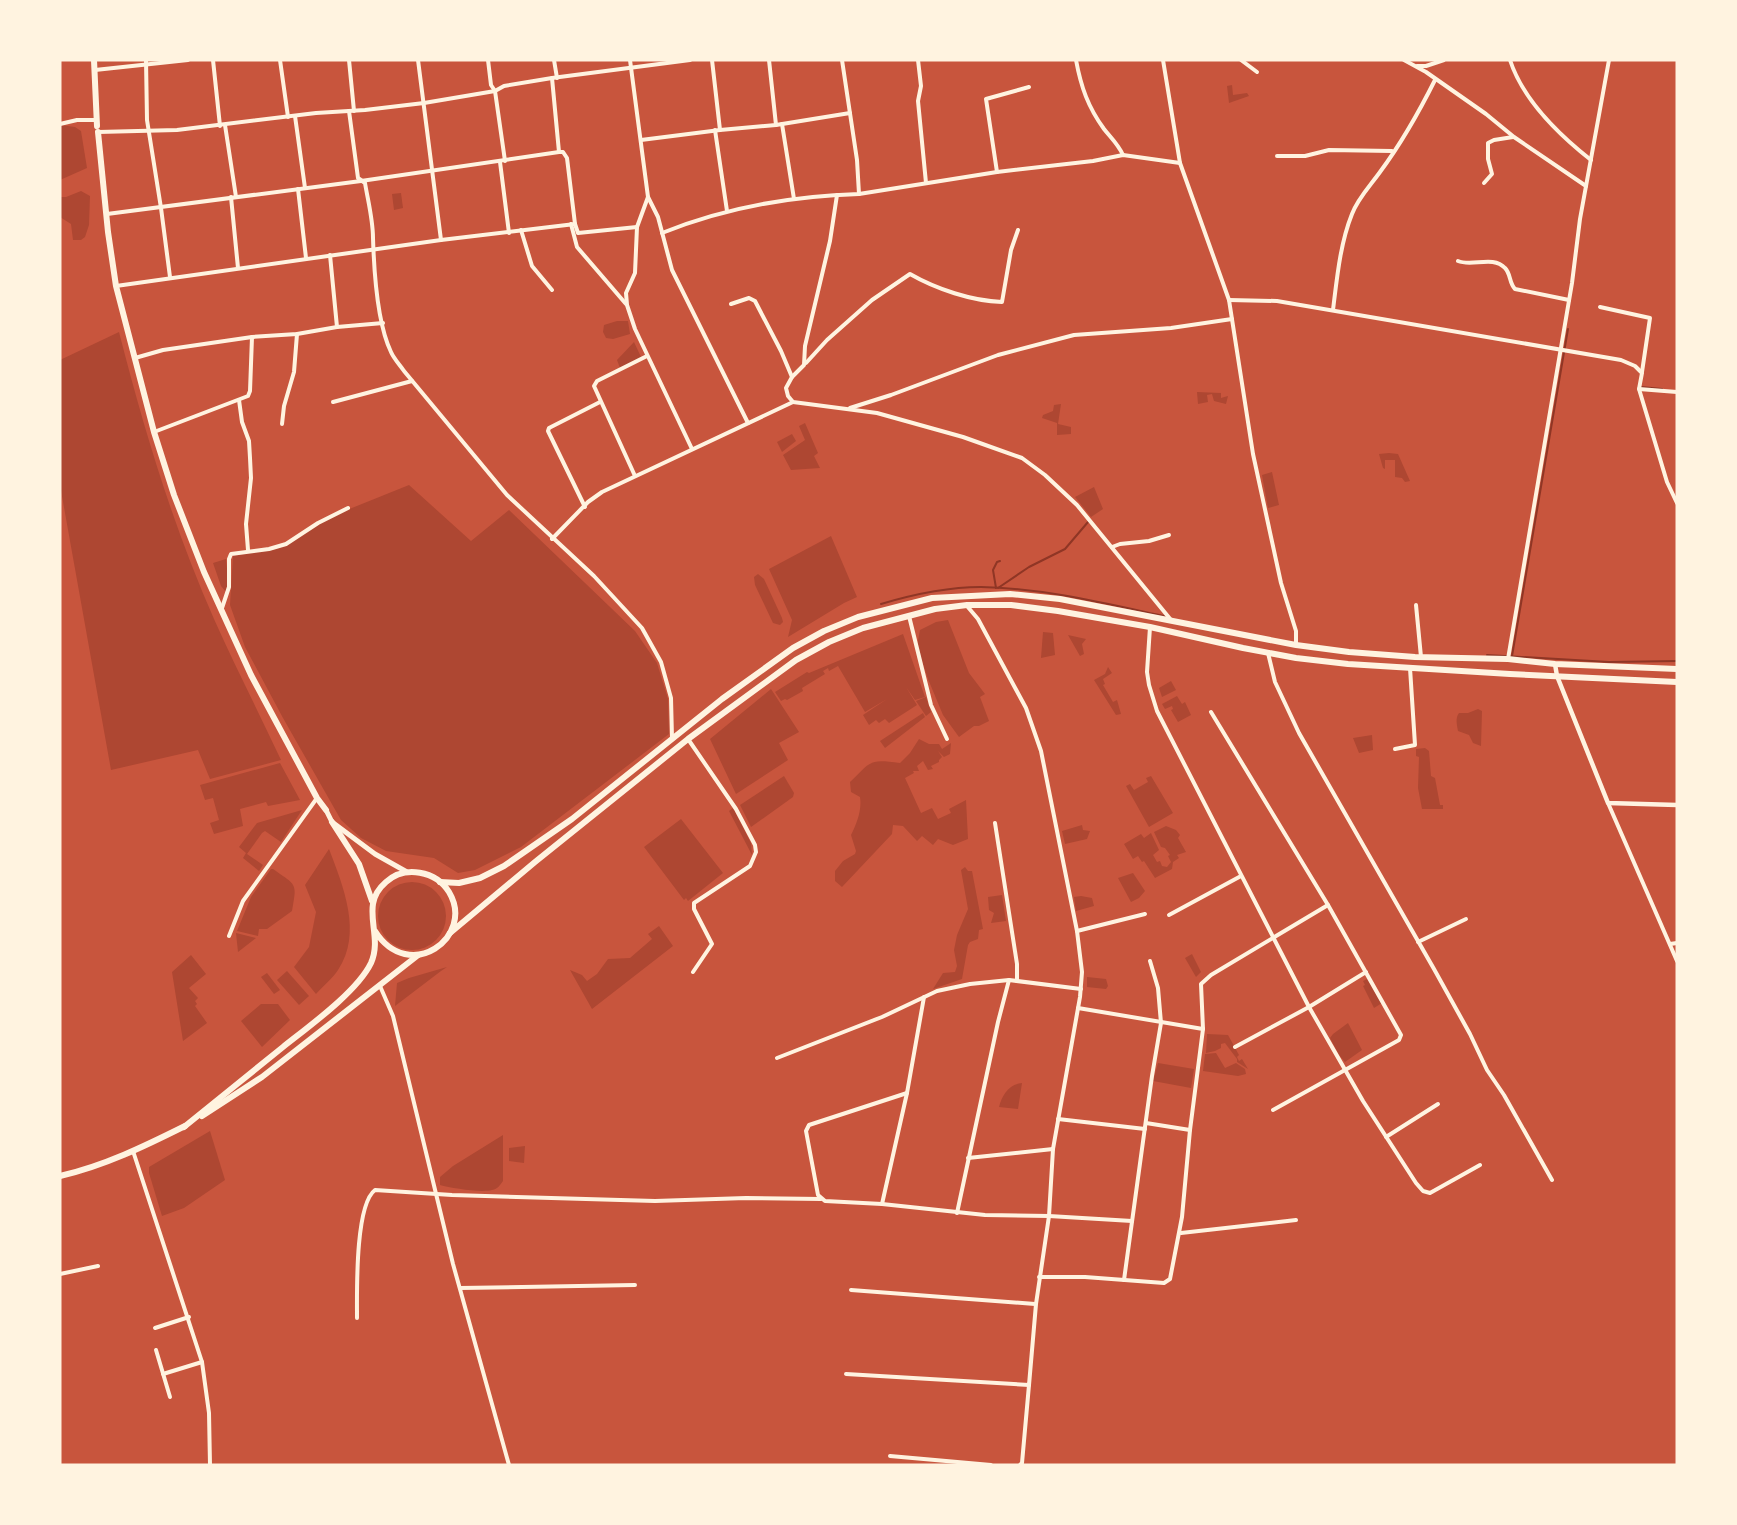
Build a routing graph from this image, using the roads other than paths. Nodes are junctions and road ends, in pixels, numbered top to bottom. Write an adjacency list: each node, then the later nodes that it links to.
1 (94, 60): 25 (main road)
2 (188, 60): 22 (street)
3 (213, 60): 38 (street)
4 (280, 60): 35 (street)
5 (349, 60): 32 (street)
6 (418, 60): 31 (street)
7 (488, 60): 30 (street)
8 (554, 60): 27 (street)
9 (630, 60): 24 (street)
10 (690, 60): 24 (street)
11 (712, 60): 42 (street)
12 (769, 60): 39 (street)
13 (842, 60): 33 (street)
14 (918, 60): 56 (street)
15 (1076, 60): 48 (street)
16 (1241, 60): 26 (street)
17 (1404, 60): 23 (street)
18 (1444, 60): 23 (street)
19 (1510, 60): 50 (street)
20 (1609, 60): 50 (street)
21 (1165, 61): 52 (street)
22 (146, 62): 25 (street); 43 (street)
23 (1416, 66): 28 (street)
24 (631, 69): 27 (street); 45 (street)
25 (95, 70): 40 (main road)
26 (1257, 72)
27 (554, 78): 30 (street); 47 (street)
28 (1435, 80): 44 (street); 46 (street)
29 (1029, 87): 54 (street)
30 (495, 91): 31 (street); 51 (street)
31 (424, 103): 32 (street); 53 (street)
32 (351, 111): 34 (street); 55 (street)
33 (850, 113): 37 (street); 61 (street)
34 (295, 116): 35 (street); 59 (street)
35 (288, 117): 38 (street)
36 (60, 124): 40 (street)
37 (782, 124): 39 (street); 65 (street)
38 (223, 125): 43 (street); 63 (street)
39 (776, 125): 42 (street)
40 (97, 126): 43 (street); 68 (main road)
41 (715, 130): 42 (street); 45 (street); 67 (street)
42 (720, 130)
43 (148, 132): 66 (street)
44 (1514, 137): 57 (street); 58 (street)
45 (641, 140): 64 (street)
46 (1393, 151): 49 (street); 89 (street)
47 (560, 152): 51 (street); 69 (street)
48 (1123, 155): 52 (street); 54 (street)
49 (1277, 156)
50 (1591, 160): 58 (street)
51 (503, 162): 53 (street); 73 (street)
52 (1180, 163): 84 (street)
53 (433, 171): 55 (street); 75 (street)
54 (997, 172): 56 (street)
55 (361, 181): 59 (street); 76 (street)
56 (926, 183): 61 (street)
57 (1484, 183)
58 (1586, 186): 85 (street)
59 (304, 188): 60 (street)
60 (298, 189): 63 (street); 78 (street)
61 (860, 194): 62 (street)
62 (837, 195): 65 (street); 98 (street)
63 (233, 197): 66 (street); 80 (street)
64 (648, 197): 70 (street); 74 (street)
65 (794, 200): 67 (street)
66 (161, 208): 68 (street); 81 (street)
67 (727, 211): 74 (street)
68 (106, 214): 82 (main road)
69 (573, 224): 70 (street); 71 (street); 87 (street)
70 (637, 227): 87 (street)
71 (521, 230): 73 (street); 83 (street)
72 (1018, 230): 98 (street)
73 (509, 233): 75 (street)
74 (662, 233): 109 (street)
75 (441, 240): 76 (street)
76 (372, 249): 77 (street); 91 (street)
77 (330, 255): 78 (street); 92 (street)
78 (306, 258): 80 (street)
79 (1458, 261): 85 (street)
80 (238, 268): 81 (street)
81 (170, 277): 82 (street)
82 (116, 286): 97 (main road)
83 (552, 290)
84 (1229, 300): 89 (street); 90 (street)
85 (1569, 300): 95 (street)
86 (731, 304): 100 (street)
87 (627, 305): 96 (street)
88 (1600, 307): 99 (street)
89 (1333, 310): 95 (street)
90 (1232, 319): 108 (street); 127 (street)
91 (382, 323): 92 (street); 101 (street)
92 (337, 327): 93 (street)
93 (297, 334): 94 (street); 110 (street)
94 (252, 337): 97 (street); 104 (street)
95 (1561, 350): 99 (street); 130 (street)
96 (648, 356): 106 (street); 112 (street)
97 (135, 358): 111 (main road)
98 (804, 364): 100 (street)
99 (1642, 373): 102 (street)
100 (792, 377): 107 (street)
101 (412, 381): 105 (street); 118 (street)
102 (1639, 389): 103 (street); 114 (street)
103 (1677, 392)
104 (239, 400): 111 (street); 120 (street)
105 (333, 402)
106 (600, 402): 113 (street); 115 (street)
107 (793, 402): 108 (street); 109 (street)
108 (848, 409): 119 (street)
109 (747, 423): 112 (street)
110 (282, 424)
111 (154, 432): 123 (main road)
112 (692, 449): 113 (street)
113 (635, 476): 115 (street)
114 (1677, 503)
115 (585, 507): 118 (street)
116 (348, 508): 120 (street)
117 (1169, 536): 119 (street)
118 (552, 539): 137 (street)
119 (1112, 547): 125 (street)
120 (248, 550): 123 (street)
121 (967, 605): 124 (main road); 126 (main road); 156 (street)
122 (1416, 605): 129 (street)
123 (222, 608): 141 (main road)
124 (909, 616): 138 (main road); 139 (street)
125 (1172, 621): 127 (main road); 137 (main road)
126 (1150, 627): 128 (main road); 148 (street)
127 (1296, 645): 129 (main road)
128 (1268, 653): 132 (main road); 160 (street)
129 (1421, 657): 130 (main road)
130 (1508, 659): 131 (main road)
131 (1555, 663): 133 (main road); 134 (street)
132 (1410, 668): 134 (main road); 140 (street)
133 (1677, 669)
134 (1557, 676): 135 (main road); 142 (street)
135 (1677, 682)
136 (1211, 712): 151 (street)
137 (672, 738): 149 (main road)
138 (688, 739): 157 (main road); 166 (street)
139 (947, 739)
140 (1395, 749)
141 (317, 798): 144 (main road); 158 (street)
142 (1608, 803): 143 (street); 162 (street)
143 (1677, 805)
144 (326, 810): 145 (main road)
145 (332, 822): 147 (main road); 150 (main road)
146 (995, 823): 169 (street)
147 (407, 872): 149 (main road); 150 (main road)
148 (1241, 876): 153 (street); 159 (street)
149 (440, 882): 157 (main road)
150 (372, 900): 155 (main road)
151 (1328, 905): 159 (street); 167 (street)
152 (1145, 914): 156 (street)
153 (1168, 915)
154 (1466, 919): 160 (street)
155 (375, 931): 163 (main road); 185 (main road)
156 (1077, 931): 171 (street)
157 (450, 933): 163 (main road)
158 (229, 936)
159 (1274, 937): 173 (street); 176 (street)
160 (1418, 942): 193 (street)
161 (1677, 943): 162 (street)
162 (1670, 944): 165 (street)
163 (417, 955): 170 (main road)
164 (1150, 961): 175 (street)
165 (1677, 961)
166 (693, 972)
167 (1366, 972): 173 (street); 179 (street)
168 (1009, 980): 169 (street); 172 (street); 190 (street)
169 (1017, 981): 171 (street)
170 (380, 986): 185 (main road); 194 (street)
171 (1080, 989): 174 (street)
172 (924, 997): 178 (street); 180 (street)
173 (1310, 1007): 177 (street); 179 (street)
174 (1078, 1008): 175 (street); 183 (street)
175 (1161, 1023): 176 (street); 184 (street)
176 (1203, 1029): 186 (street)
177 (1235, 1047)
178 (777, 1059)
179 (1346, 1071): 182 (street); 187 (street)
180 (907, 1092): 195 (street); 196 (street)
181 (1438, 1104): 187 (street)
182 (1274, 1110)
183 (1058, 1119): 184 (street); 188 (street)
184 (1145, 1126): 186 (street); 200 (street)
185 (184, 1127): 189 (main road)
186 (1190, 1130): 201 (street)
187 (1386, 1137): 191 (street)
188 (1053, 1149): 190 (street); 198 (street)
189 (133, 1151): 192 (main road); 210 (street)
190 (968, 1158): 197 (street)
191 (1480, 1165)
192 (60, 1176)
193 (1552, 1180)
194 (436, 1194): 195 (street); 207 (street); 211 (street)
195 (821, 1199): 196 (street)
196 (882, 1204): 197 (street)
197 (957, 1212): 198 (street)
198 (1049, 1216): 200 (street); 204 (street)
199 (1296, 1220): 201 (street)
200 (1132, 1221): 205 (street)
201 (1180, 1233): 205 (street)
202 (98, 1266): 203 (street)
203 (60, 1274)
204 (1039, 1277): 205 (street); 209 (street)
205 (1124, 1280)
206 (635, 1285): 207 (street)
207 (460, 1288): 221 (street)
208 (851, 1290): 209 (street)
209 (1036, 1304): 217 (street)
210 (189, 1317): 212 (street); 214 (street)
211 (357, 1318)
212 (154, 1328)
213 (156, 1350): 215 (street)
214 (202, 1362): 215 (street); 220 (street)
215 (163, 1374): 218 (street)
216 (846, 1374): 217 (street)
217 (1029, 1385): 223 (street)
218 (170, 1397)
219 (890, 1456): 222 (street)
220 (210, 1465)
221 (509, 1465)
222 (992, 1465)
223 (1020, 1465)

